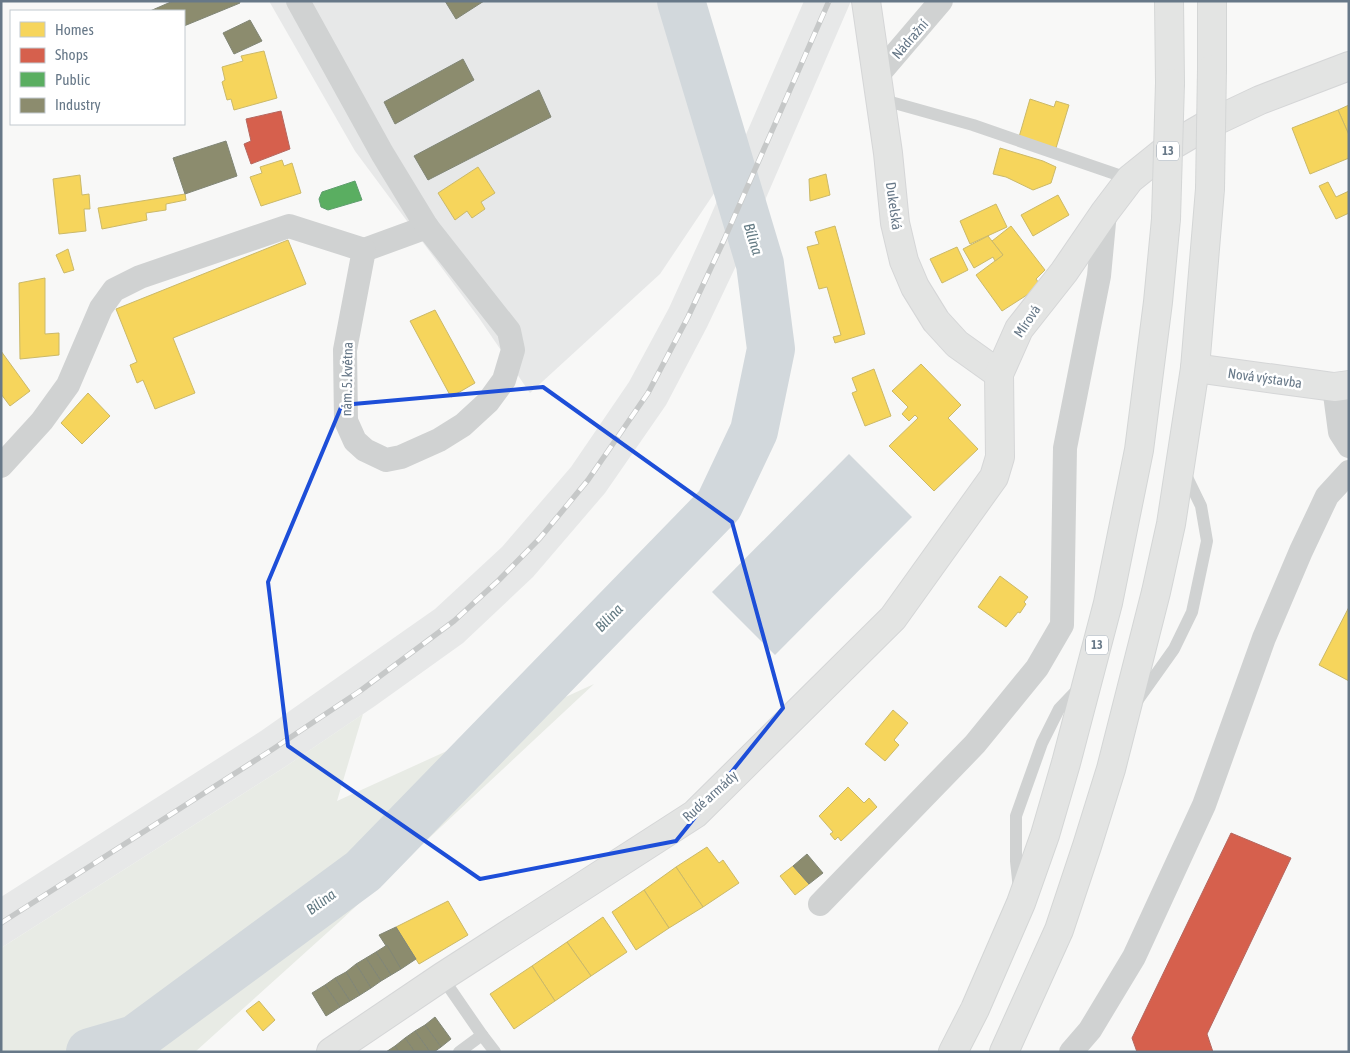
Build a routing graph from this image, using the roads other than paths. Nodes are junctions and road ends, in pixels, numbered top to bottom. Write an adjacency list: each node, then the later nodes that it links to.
1 (298, 1): 10 (street, nám. 5. května)
2 (866, 1): 7 (main road, Dukelská)
3 (942, 1): 7 (street, Nádražní)
4 (1169, 1): 27 (main road, 13, bridge)
5 (1212, 1): 12 (main road, bridge)
6 (1349, 66): 8 (main road, Mírová)
7 (879, 88): 8 (lane); 13 (main road, Dukelská)
8 (1130, 179): 9 (main road, Mírová)
9 (1105, 212): 13 (main road, Mírová); 21 (street)
10 (427, 227): 11 (street); 11 (street, nám. 5. května)
11 (364, 250): 17 (street)
12 (1196, 368): 14 (main road, Nová výstavba); 16 (main road)
13 (999, 374): 19 (main road, Mírová)
14 (1341, 386): 15 (street, Nová výstavba)
15 (1349, 446)
16 (1180, 465): 20 (main road); 20 (lane)
17 (1, 466)
18 (1349, 472): 29 (street)
19 (994, 477): 22 (main road, Rudé armády)
20 (1123, 719): 28 (main road)
21 (820, 904)
22 (442, 977): 23 (lane); 24 (main road, Rudé armády)
23 (482, 1036): 25 (lane); 26 (lane)
24 (331, 1052)
25 (459, 1052)
26 (495, 1052)
27 (953, 1052)
28 (1004, 1052)
29 (1071, 1052)

